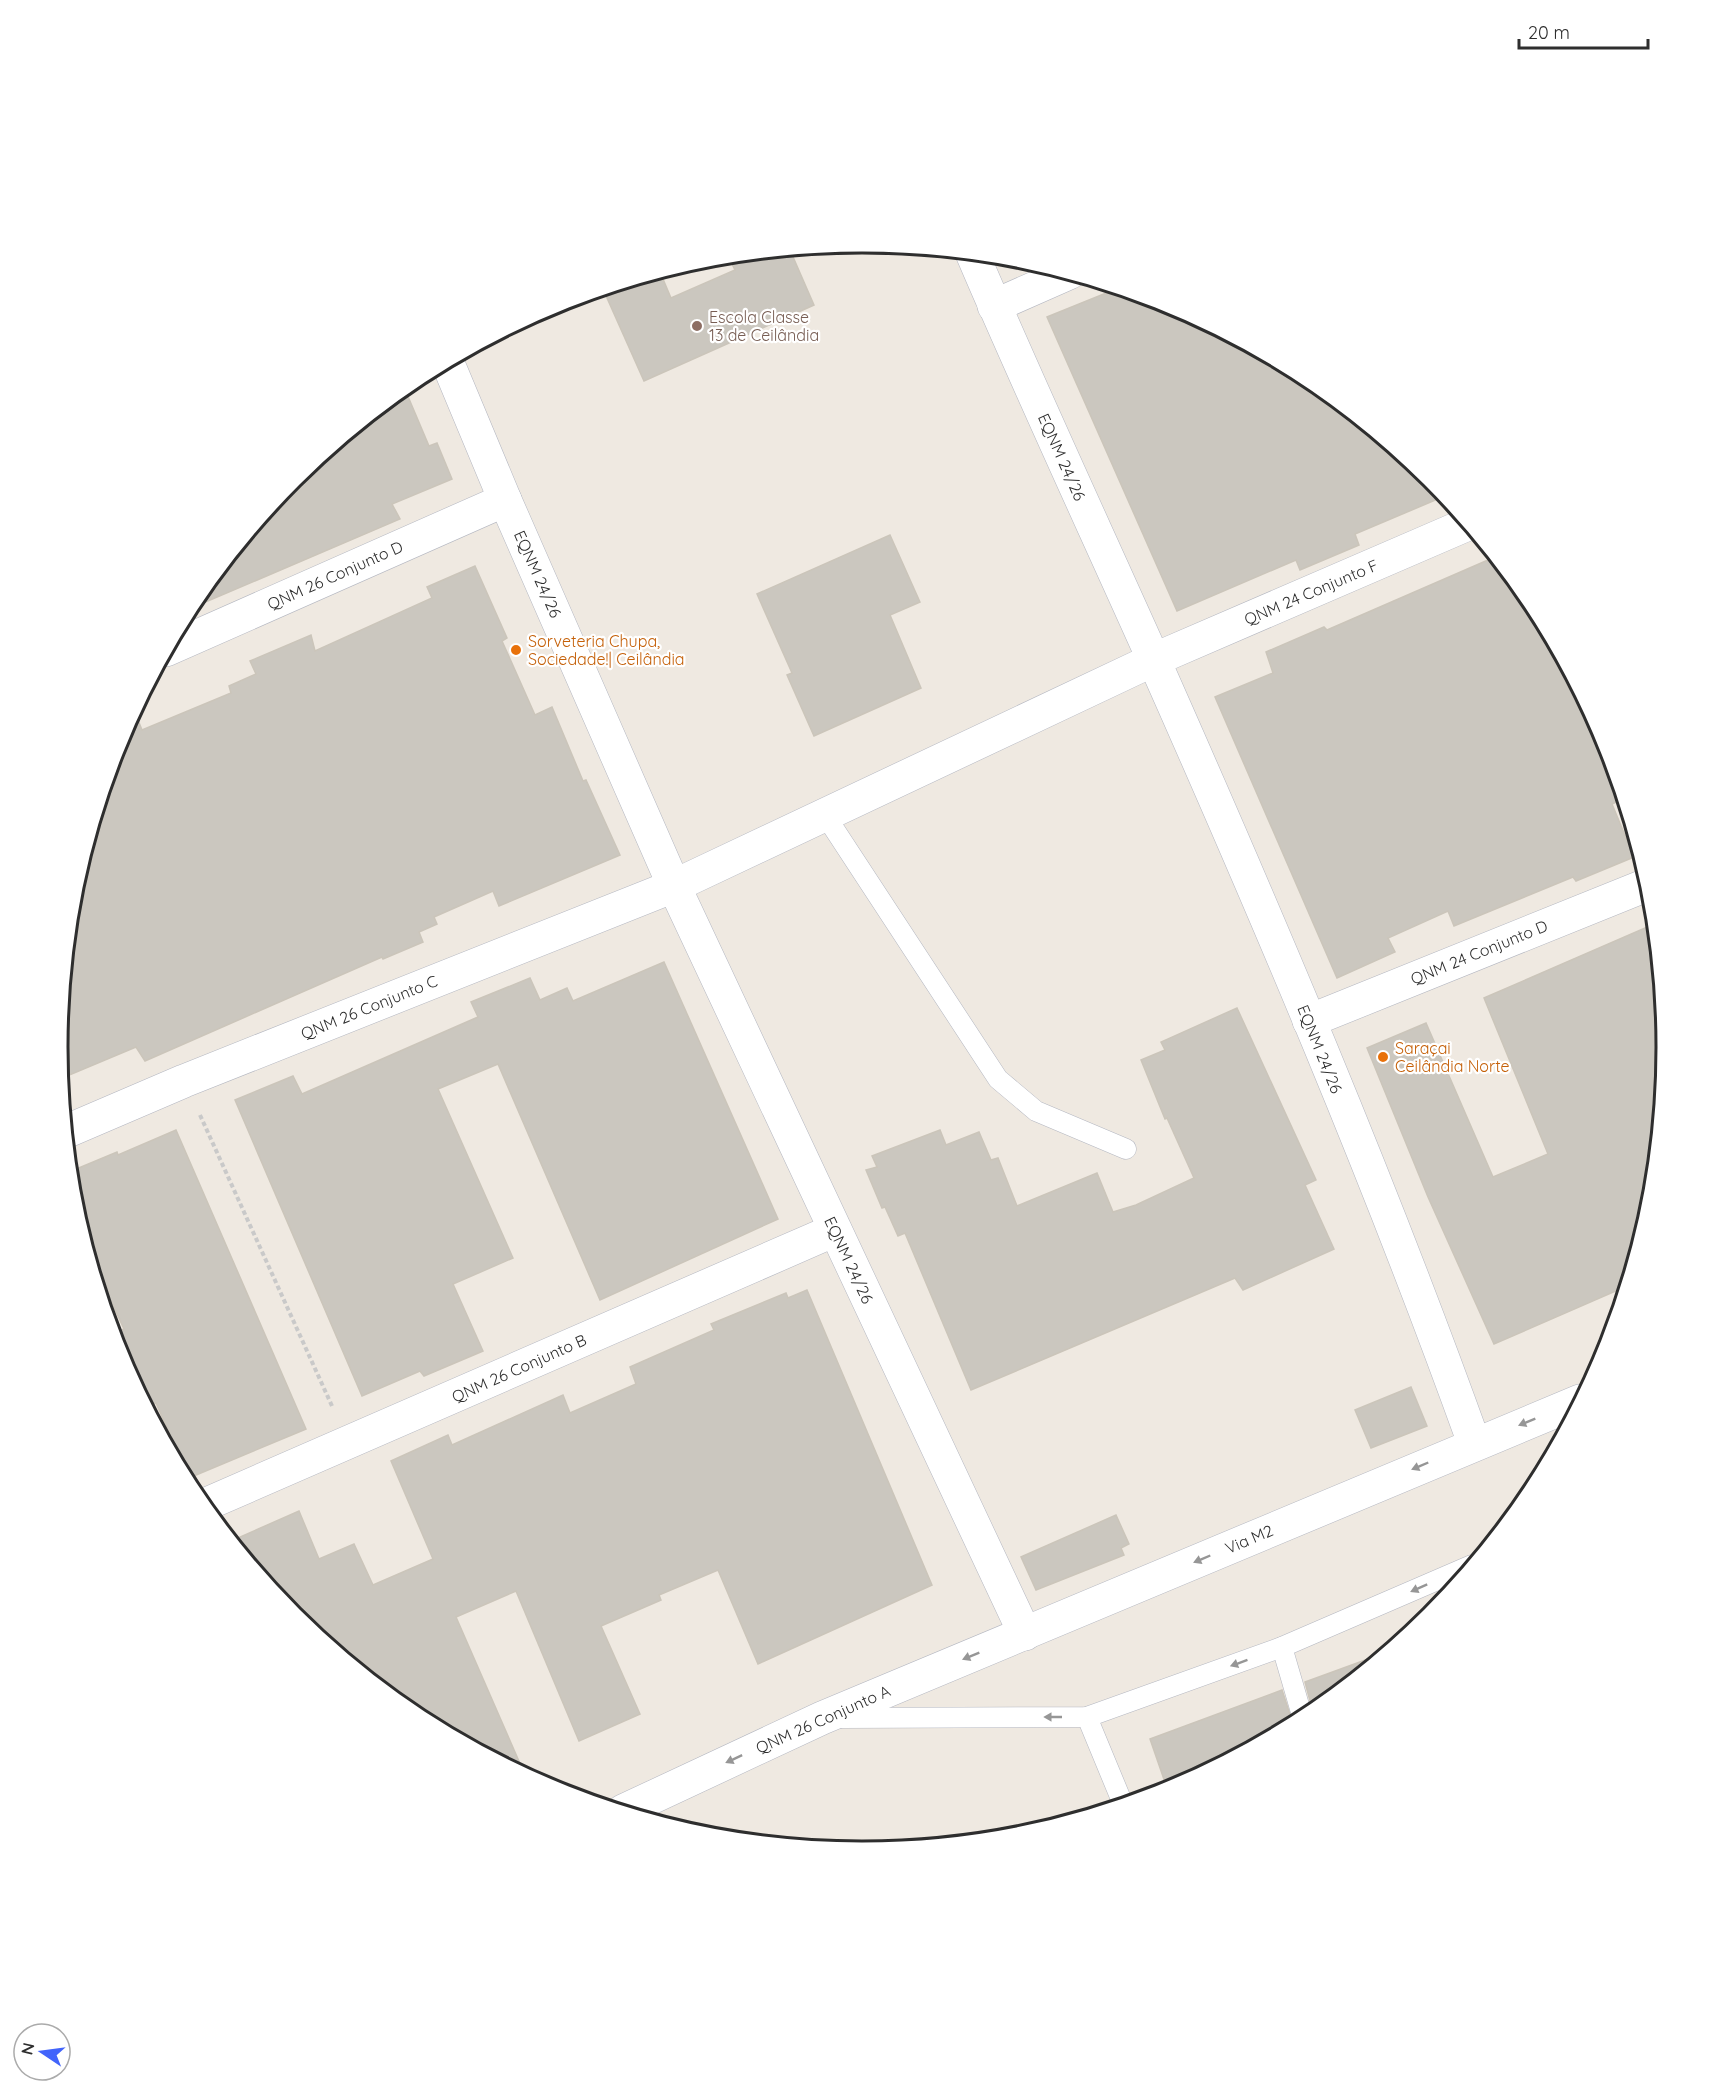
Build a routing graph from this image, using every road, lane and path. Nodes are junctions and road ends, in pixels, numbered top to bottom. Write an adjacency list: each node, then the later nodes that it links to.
1 (976, 262): 3 (street, EQNM 24/26)
2 (1058, 278): 3 (street)
3 (994, 306): 8 (street, EQNM 24/26)
4 (450, 368): 5 (street, EQNM 24/26)
5 (505, 500): 7 (street, QNM 26 Conjunto D); 10 (street, EQNM 24/26)
6 (1461, 527): 8 (street, QNM 24 Conjunto F)
7 (177, 645)
8 (1153, 660): 9 (street); 12 (street, EQNM 24/26)
9 (825, 815): 10 (street); 15 (lane)
10 (674, 886): 13 (street, QNM 26 Conjunto C); 16 (street, EQNM 24/26)
11 (1639, 888): 12 (street, QNM 24 Conjunto D)
12 (1309, 1021): 19 (street, EQNM 24/26)
13 (184, 1081): 14 (street, QNM 26 Conjunto C); 18 (path)
14 (72, 1129)
15 (1126, 1149)
16 (835, 1230): 18 (street, QNM 26 Conjunto B); 22 (street, EQNM 24/26)
17 (1570, 1405): 19 (street, Via M2, one-way to 19)
18 (349, 1442): 20 (street, QNM 26 Conjunto B)
19 (1474, 1443): 22 (street, Via M2, one-way to 22)
20 (211, 1502)
21 (1459, 1570): 23 (lane, one-way to 23)
22 (1025, 1634): 26 (street, QNM 26 Conjunto A, one-way to 26)
23 (1282, 1647): 24 (lane); 25 (lane, one-way to 25)
24 (1300, 1709)
25 (1087, 1717): 26 (lane, one-way to 26); 27 (lane)
26 (822, 1718): 28 (street, QNM 26 Conjunto A, one-way to 28)
27 (1120, 1798)
28 (632, 1807)

